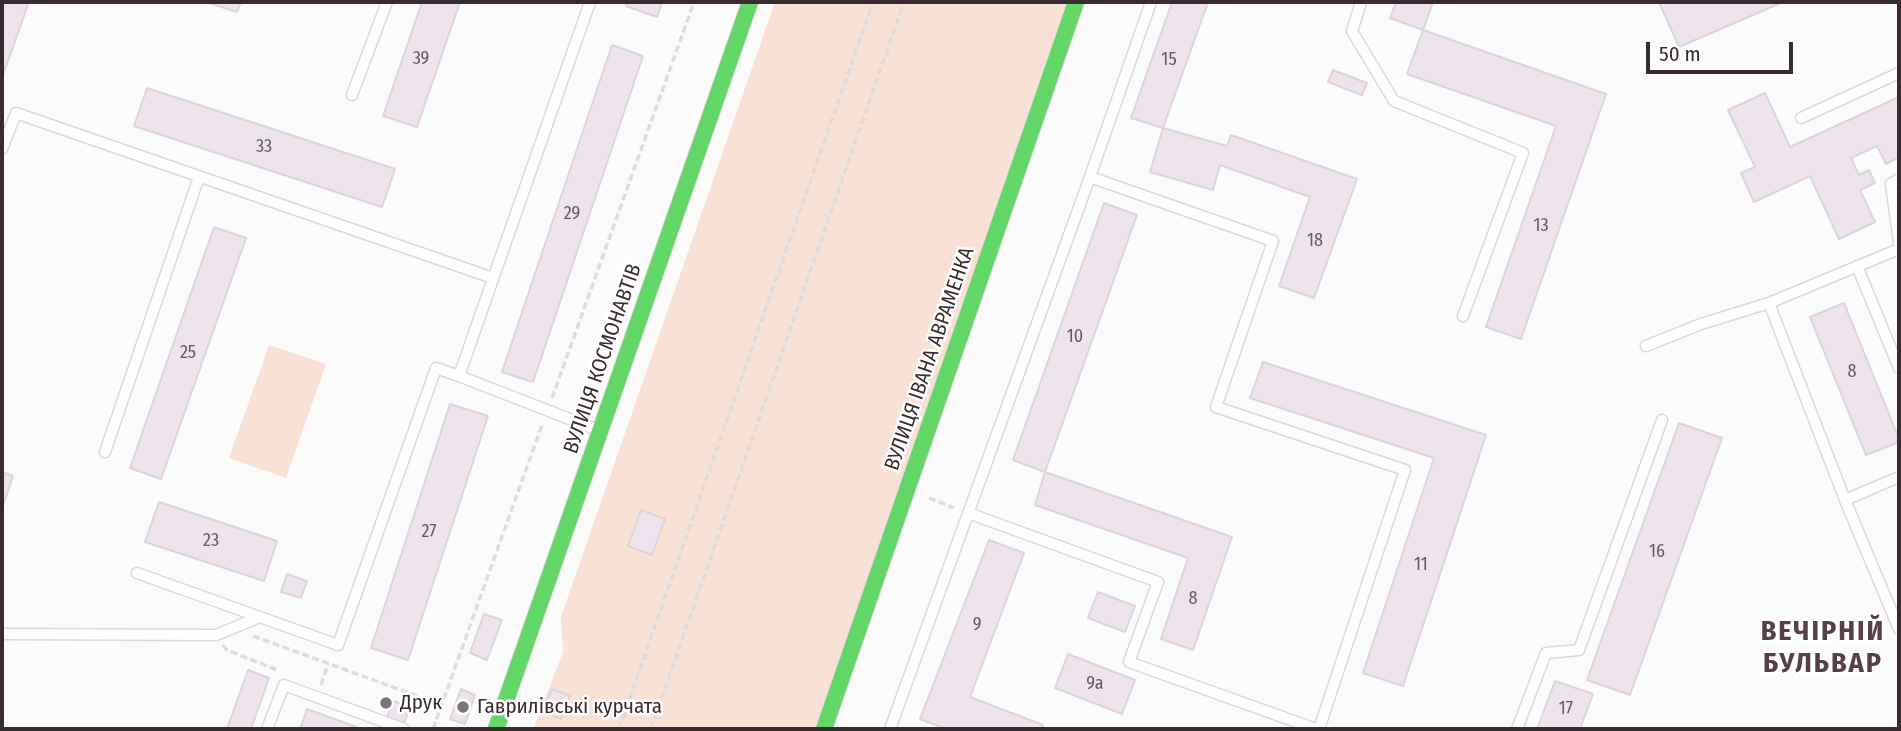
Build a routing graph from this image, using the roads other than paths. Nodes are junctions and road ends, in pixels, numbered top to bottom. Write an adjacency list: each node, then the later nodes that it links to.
1 (387, 2): 8 (lane)
2 (590, 2): 17 (lane)
3 (750, 2): 24 (street, ВУЛИЦЯ КОСМОНАВТІВ)
4 (1076, 2): 36 (street, ВУЛИЦЯ ІВАНА АВРАМЕНКА)
5 (1151, 2): 12 (lane)
6 (1361, 2): 19 (lane)
7 (1899, 73): 9 (lane)
8 (352, 95)
9 (1801, 118)
10 (2, 149): 11 (lane)
11 (199, 177): 17 (lane); 25 (lane)
12 (1090, 177): 28 (lane); 38 (lane)
13 (1899, 179): 14 (lane)
14 (1899, 242)
15 (1899, 249): 16 (lane)
16 (1857, 267): 18 (lane); 21 (lane)
17 (493, 278): 22 (lane)
18 (1769, 303): 20 (lane); 27 (lane)
19 (1463, 317)
20 (1646, 346)
21 (1899, 368)
22 (459, 376): 24 (lane); 30 (lane)
23 (1662, 420): 39 (lane)
24 (601, 431): 35 (street, ВУЛИЦЯ КОСМОНАВТІВ)
25 (105, 452)
26 (1899, 477): 27 (lane)
27 (1845, 500): 31 (lane)
28 (968, 513): 37 (lane); 38 (lane)
29 (137, 573): 30 (lane)
30 (260, 617): 32 (lane)
31 (1899, 629)
32 (2, 634)
33 (267, 729): 34 (lane)
34 (404, 729)
35 (496, 729)
36 (825, 729)
37 (890, 729)
38 (1318, 729)
39 (1517, 729)

